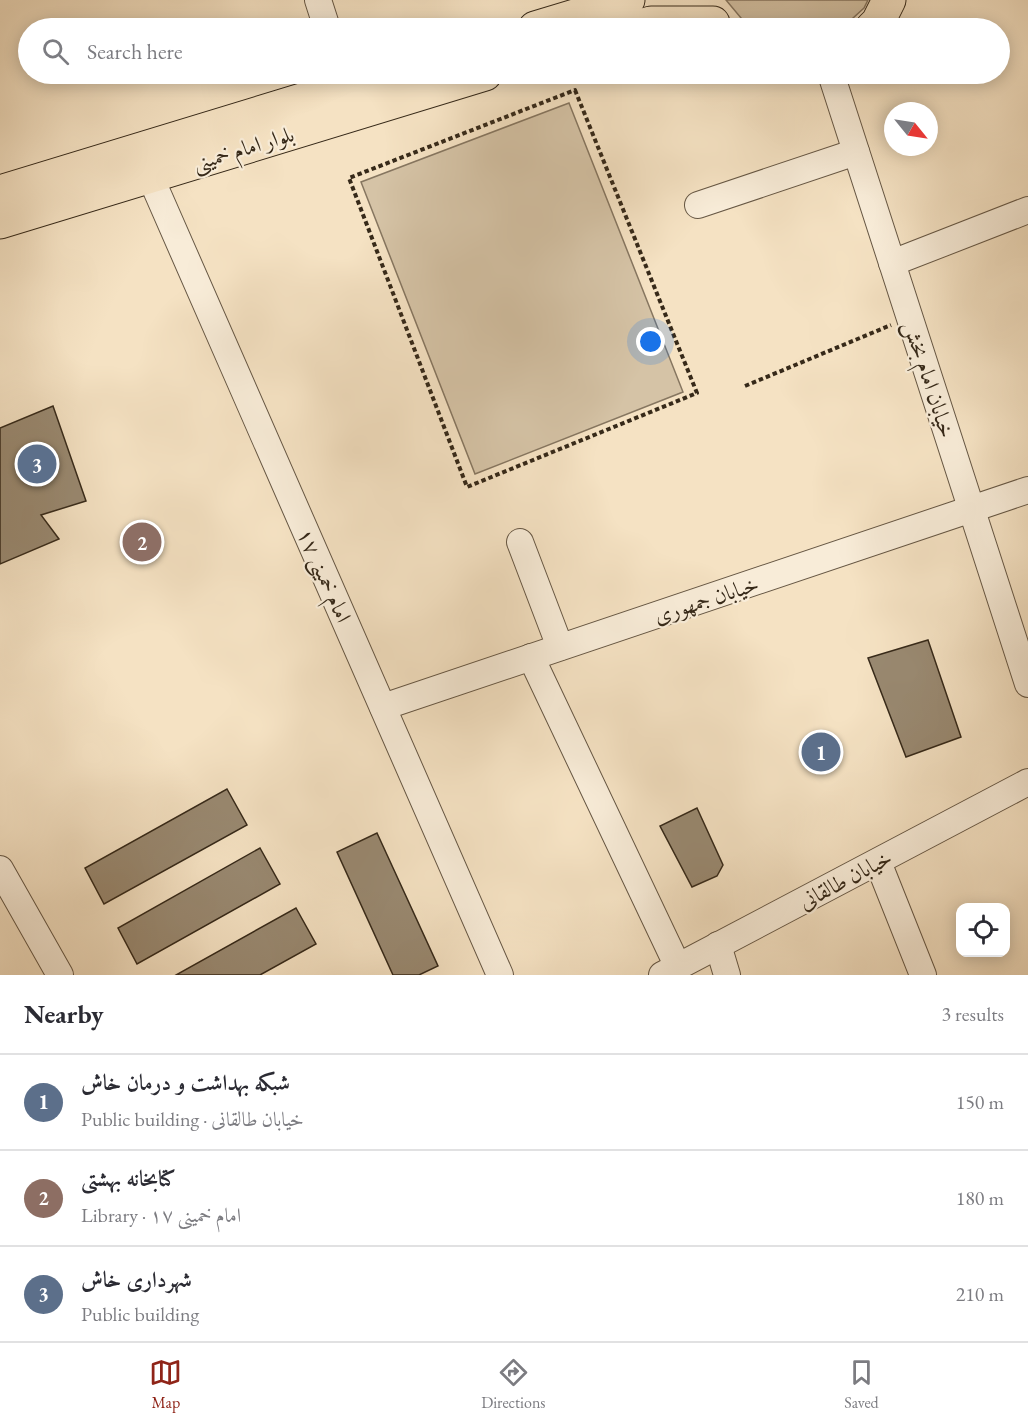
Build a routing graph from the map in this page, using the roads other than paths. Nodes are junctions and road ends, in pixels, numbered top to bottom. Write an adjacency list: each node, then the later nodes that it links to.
1 (318, 0): 4 (street)
2 (628, 0): 5 (main road)
3 (889, 0): 6 (main road)
4 (324, 18)
5 (568, 18)
6 (880, 18)
7 (332, 84): 12 (main road, بلوار امام خمینی)
8 (452, 84): 11 (main road, بلوار امام خمینی)
9 (834, 84): 10 (street, خیابان امام بخش)
10 (856, 152): 13 (street); 16 (street, خیابان امام بخش)
11 (150, 176): 15 (main road, بلوار امام خمینی); 23 (street, امام خمینی ۱۷)
12 (0, 192)
13 (698, 205)
14 (1028, 210): 16 (street)
15 (0, 222)
16 (892, 263): 18 (street, خیابان امام بخش)
17 (1028, 490): 18 (street, خیابان جمهوری)
18 (972, 510): 20 (street, خیابان جمهوری); 22 (street, خیابان امام بخش)
19 (520, 542): 20 (street)
20 (561, 647): 21 (street, خیابان جمهوری)
21 (531, 657): 23 (street, خیابان جمهوری); 28 (street)
22 (1028, 684)
23 (383, 706): 30 (street, امام خمینی ۱۷)
24 (1028, 782): 25 (street, خیابان طالقانی)
25 (878, 862): 27 (street, خیابان طالقانی); 32 (street)
26 (0, 869): 29 (street)
27 (718, 945): 28 (street, خیابان طالقانی); 31 (street)
28 (670, 971)
29 (60, 975)
30 (500, 975)
31 (727, 975)
32 (923, 975)

